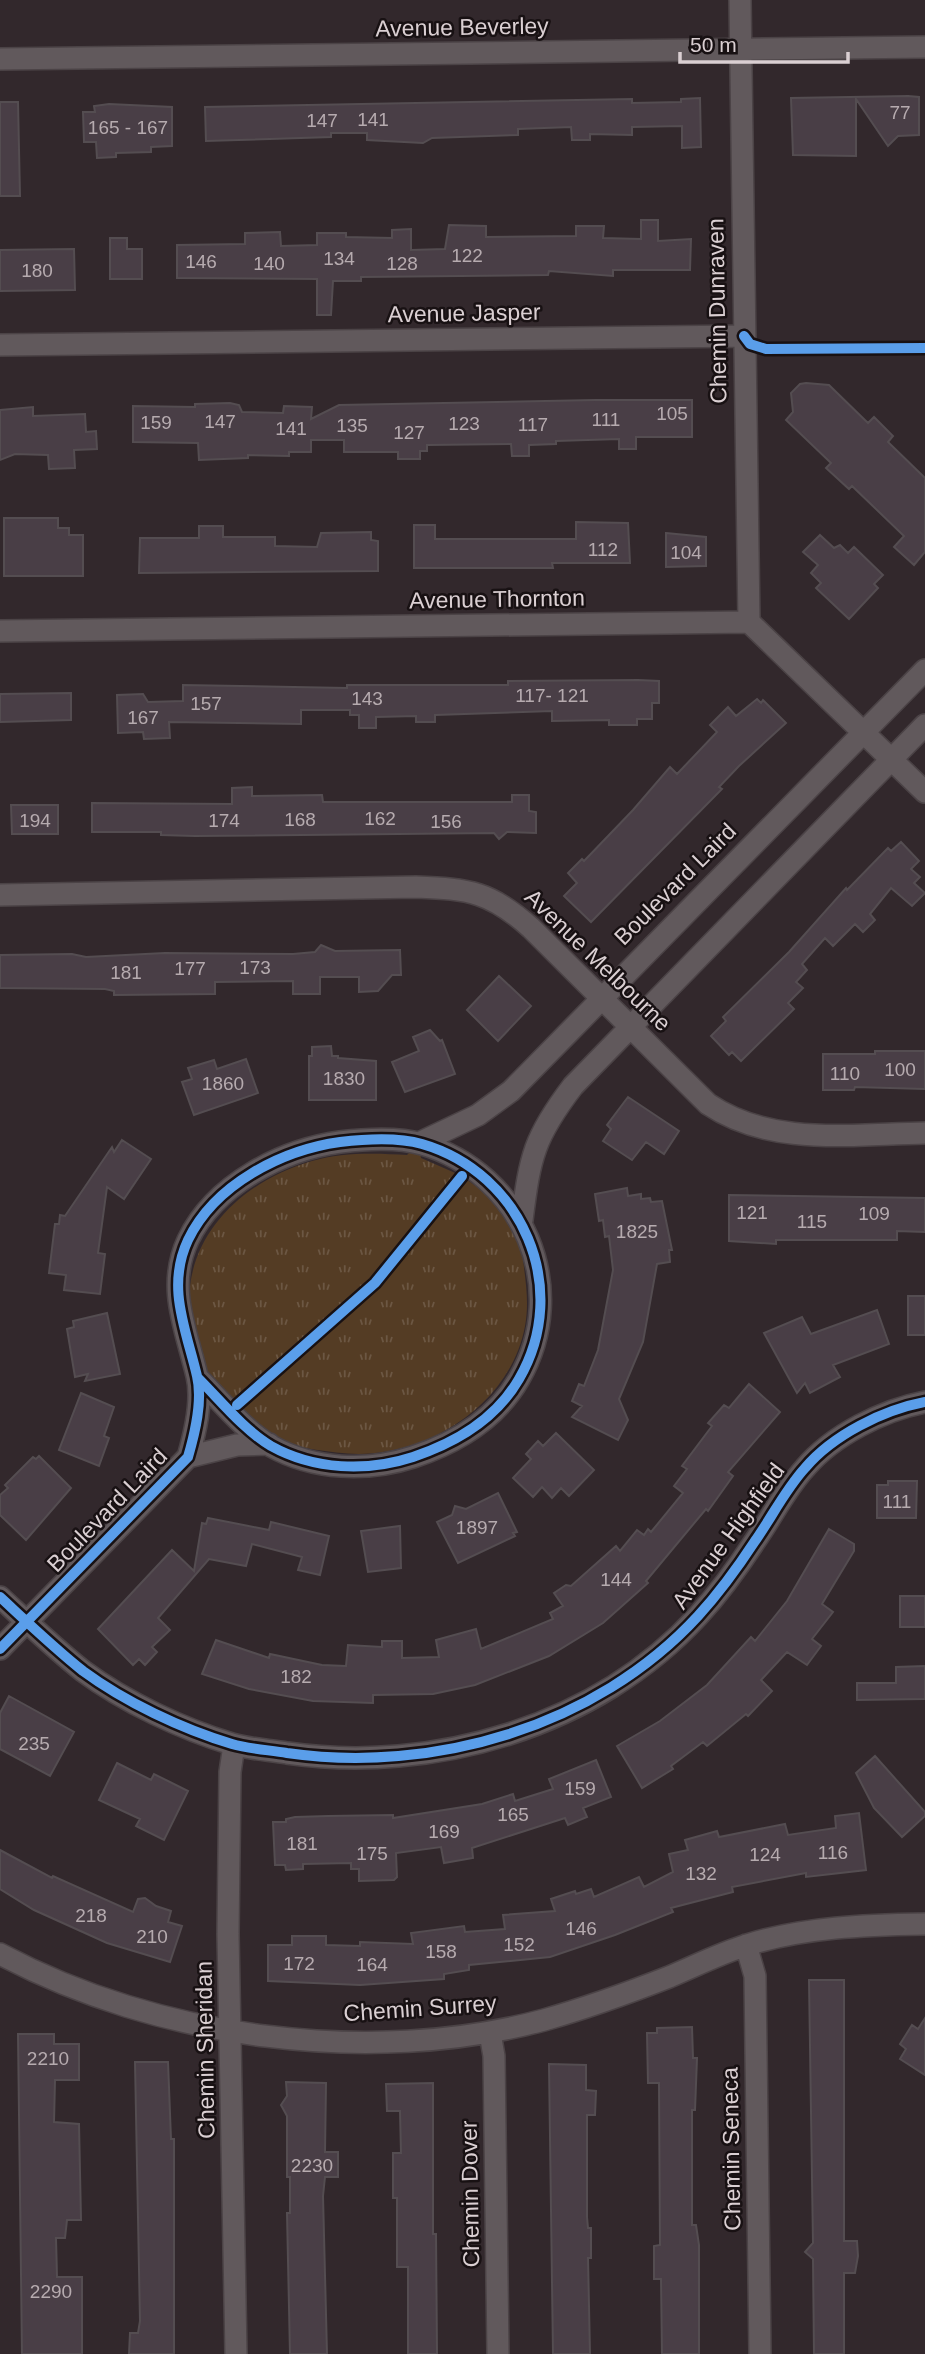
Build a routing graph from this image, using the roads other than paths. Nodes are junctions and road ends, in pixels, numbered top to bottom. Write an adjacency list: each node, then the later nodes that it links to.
1 (740, 0): 3 (street, Chemin Dunraven)
2 (925, 47): 3 (street, Avenue Beverley)
3 (740, 49): 4 (street, Avenue Beverley); 5 (street, Chemin Dunraven)
4 (0, 59)
5 (744, 336): 6 (street, Avenue Jasper); 7 (street, Chemin Dunraven)
6 (0, 345)
7 (749, 622): 8 (street, Avenue Thornton); 11 (street)
8 (0, 631)
9 (925, 670): 11 (street, Boulevard Laird)
10 (925, 724): 12 (street, Boulevard Laird)
11 (862, 732): 12 (street); 15 (street, Boulevard Laird)
12 (892, 759): 13 (street); 16 (street, Boulevard Laird)
13 (925, 792)
14 (0, 895): 15 (street, Avenue Melbourne)
15 (601, 997): 16 (street, Avenue Melbourne); 18 (street, Boulevard Laird)
16 (630, 1027): 17 (street, Avenue Melbourne); 19 (street, Boulevard Laird)
17 (925, 1133)
18 (419, 1143): 19 (street, Boulevard Laird); 20 (street, Boulevard Laird)
19 (522, 1220): 22 (street, Boulevard Laird)
20 (198, 1378): 22 (street, Boulevard Laird); 23 (street, Boulevard Laird)
21 (925, 1402): 27 (street, Avenue Highfield)
22 (268, 1444): 23 (street, Boulevard Laird)
23 (188, 1457): 25 (street, Boulevard Laird)
24 (0, 1597): 25 (street, Avenue Highfield)
25 (27, 1622): 26 (street, Boulevard Laird); 27 (street, Avenue Highfield)
26 (0, 1649)
27 (234, 1745): 31 (street, Chemin Sheridan)
28 (925, 1924): 29 (street, Chemin Surrey)
29 (746, 1945): 32 (street, Chemin Surrey); 35 (street, Chemin Seneca)
30 (0, 1954): 31 (street, Chemin Surrey)
31 (232, 2030): 32 (street, Chemin Surrey); 33 (street, Chemin Sheridan)
32 (490, 2033): 34 (street, Chemin Dover)
33 (236, 2354)
34 (498, 2354)
35 (760, 2354)

